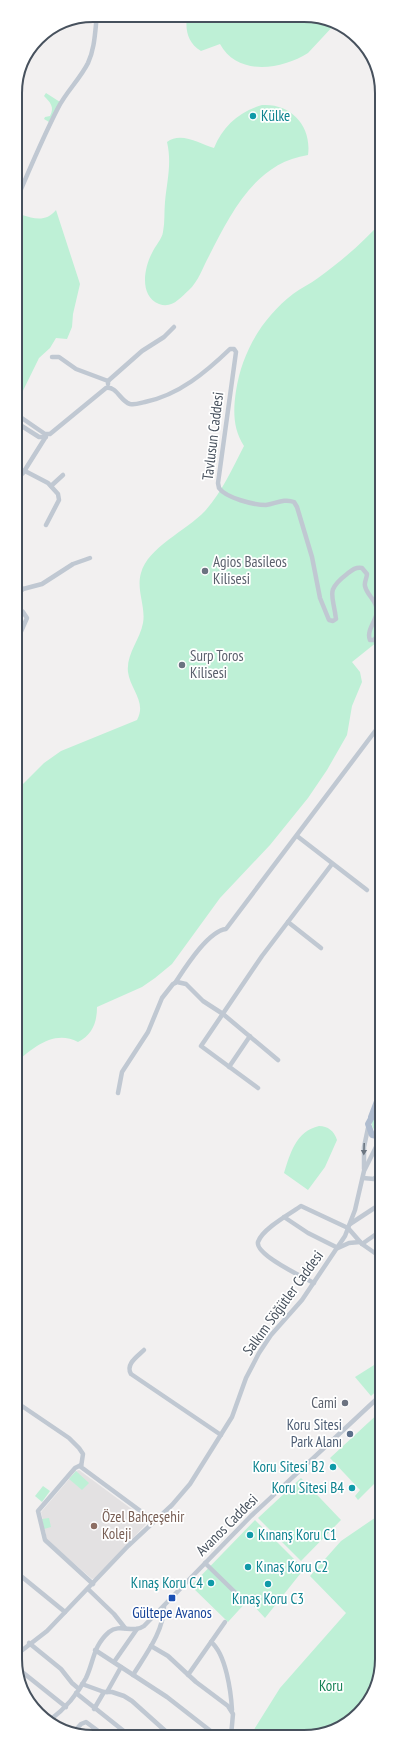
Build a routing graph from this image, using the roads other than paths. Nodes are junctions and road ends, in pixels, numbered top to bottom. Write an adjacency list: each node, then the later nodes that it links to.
1 (96, 22): 2 (street)
2 (22, 186)
3 (174, 327): 5 (street)
4 (52, 357): 5 (street)
5 (108, 381): 6 (street)
6 (110, 388): 9 (street); 18 (street, Tavlusun Caddesi)
7 (22, 418): 9 (street)
8 (22, 429): 10 (street)
9 (53, 433): 10 (street)
10 (45, 438): 11 (street)
11 (25, 471): 12 (street); 14 (street)
12 (22, 474)
13 (64, 475): 14 (street)
14 (51, 486): 15 (street)
15 (46, 525)
16 (90, 558): 17 (street)
17 (23, 590)
18 (375, 602)
19 (22, 612): 21 (street)
20 (375, 619): 22 (street, Tavlusun Caddesi)
21 (22, 628)
22 (375, 639)
23 (375, 736): 24 (street)
24 (297, 836): 25 (street); 29 (street)
25 (332, 864): 26 (street); 27 (street)
26 (367, 890)
27 (288, 922): 28 (street); 30 (street)
28 (321, 948)
29 (175, 983): 30 (street); 35 (street)
30 (223, 1014): 31 (street); 33 (street)
31 (250, 1036): 32 (street); 33 (street)
32 (278, 1060)
33 (229, 1067): 34 (street)
34 (258, 1088)
35 (118, 1093)
36 (375, 1106): 38 (main road)
37 (375, 1115): 38 (main road)
38 (370, 1118): 39 (main road)
39 (368, 1128): 40 (main road); 42 (street, Salkım Söğütler Caddesi, one-way to 42)
40 (375, 1135)
41 (375, 1150): 42 (street, Salkım Söğütler Caddesi)
42 (364, 1171): 43 (street, Salkım Söğütler Caddesi)
43 (363, 1178): 44 (street); 47 (street, Salkım Söğütler Caddesi)
44 (375, 1178)
45 (375, 1208): 47 (street)
46 (284, 1217): 47 (street); 50 (street); 52 (street)
47 (349, 1226): 49 (street); 50 (street, Salkım Söğütler Caddesi)
48 (375, 1234): 49 (street)
49 (361, 1243): 50 (street); 51 (street)
50 (338, 1248): 52 (street, Salkım Söğütler Caddesi)
51 (375, 1252)
52 (314, 1283): 56 (street, Salkım Söğütler Caddesi)
53 (144, 1350): 56 (street)
54 (375, 1401): 59 (street, Avanos Caddesi)
55 (22, 1406): 57 (street)
56 (221, 1435): 58 (street, Salkım Söğütler Caddesi)
57 (81, 1464): 58 (street); 61 (street)
58 (154, 1521): 61 (street, Salkım Söğütler Caddesi)
59 (205, 1563): 63 (street); 64 (street, Avanos Caddesi)
60 (22, 1577): 65 (street)
61 (93, 1584): 62 (street, Salkım Söğütler Caddesi)
62 (88, 1589): 65 (street, Salkım Söğütler Caddesi); 67 (street)
63 (244, 1602)
64 (164, 1606): 68 (street, Avanos Caddesi); 71 (street)
65 (65, 1612): 70 (street, Salkım Söğütler Caddesi)
66 (225, 1622): 69 (street)
67 (125, 1628): 68 (street); 73 (street)
68 (137, 1629): 74 (street, Avanos Caddesi)
69 (211, 1642): 78 (street); 84 (street)
70 (29, 1644): 72 (street, Salkım Söğütler Caddesi); 80 (street)
71 (151, 1646): 77 (street); 78 (street)
72 (22, 1650)
73 (95, 1650): 74 (street); 79 (street)
74 (114, 1662): 75 (street)
75 (121, 1667): 77 (street); 81 (street)
76 (23, 1673): 82 (street)
77 (133, 1675): 90 (street)
78 (188, 1675): 84 (street)
79 (82, 1684): 80 (street); 81 (street)
80 (78, 1691): 82 (street); 83 (street)
81 (106, 1692): 83 (street); 89 (street)
82 (66, 1707): 85 (street)
83 (94, 1708): 88 (street)
84 (232, 1712): 91 (street)
85 (53, 1718)
86 (77, 1728): 87 (street)
87 (97, 1730)
88 (122, 1730)
89 (164, 1730)
90 (209, 1730)
91 (232, 1730)

